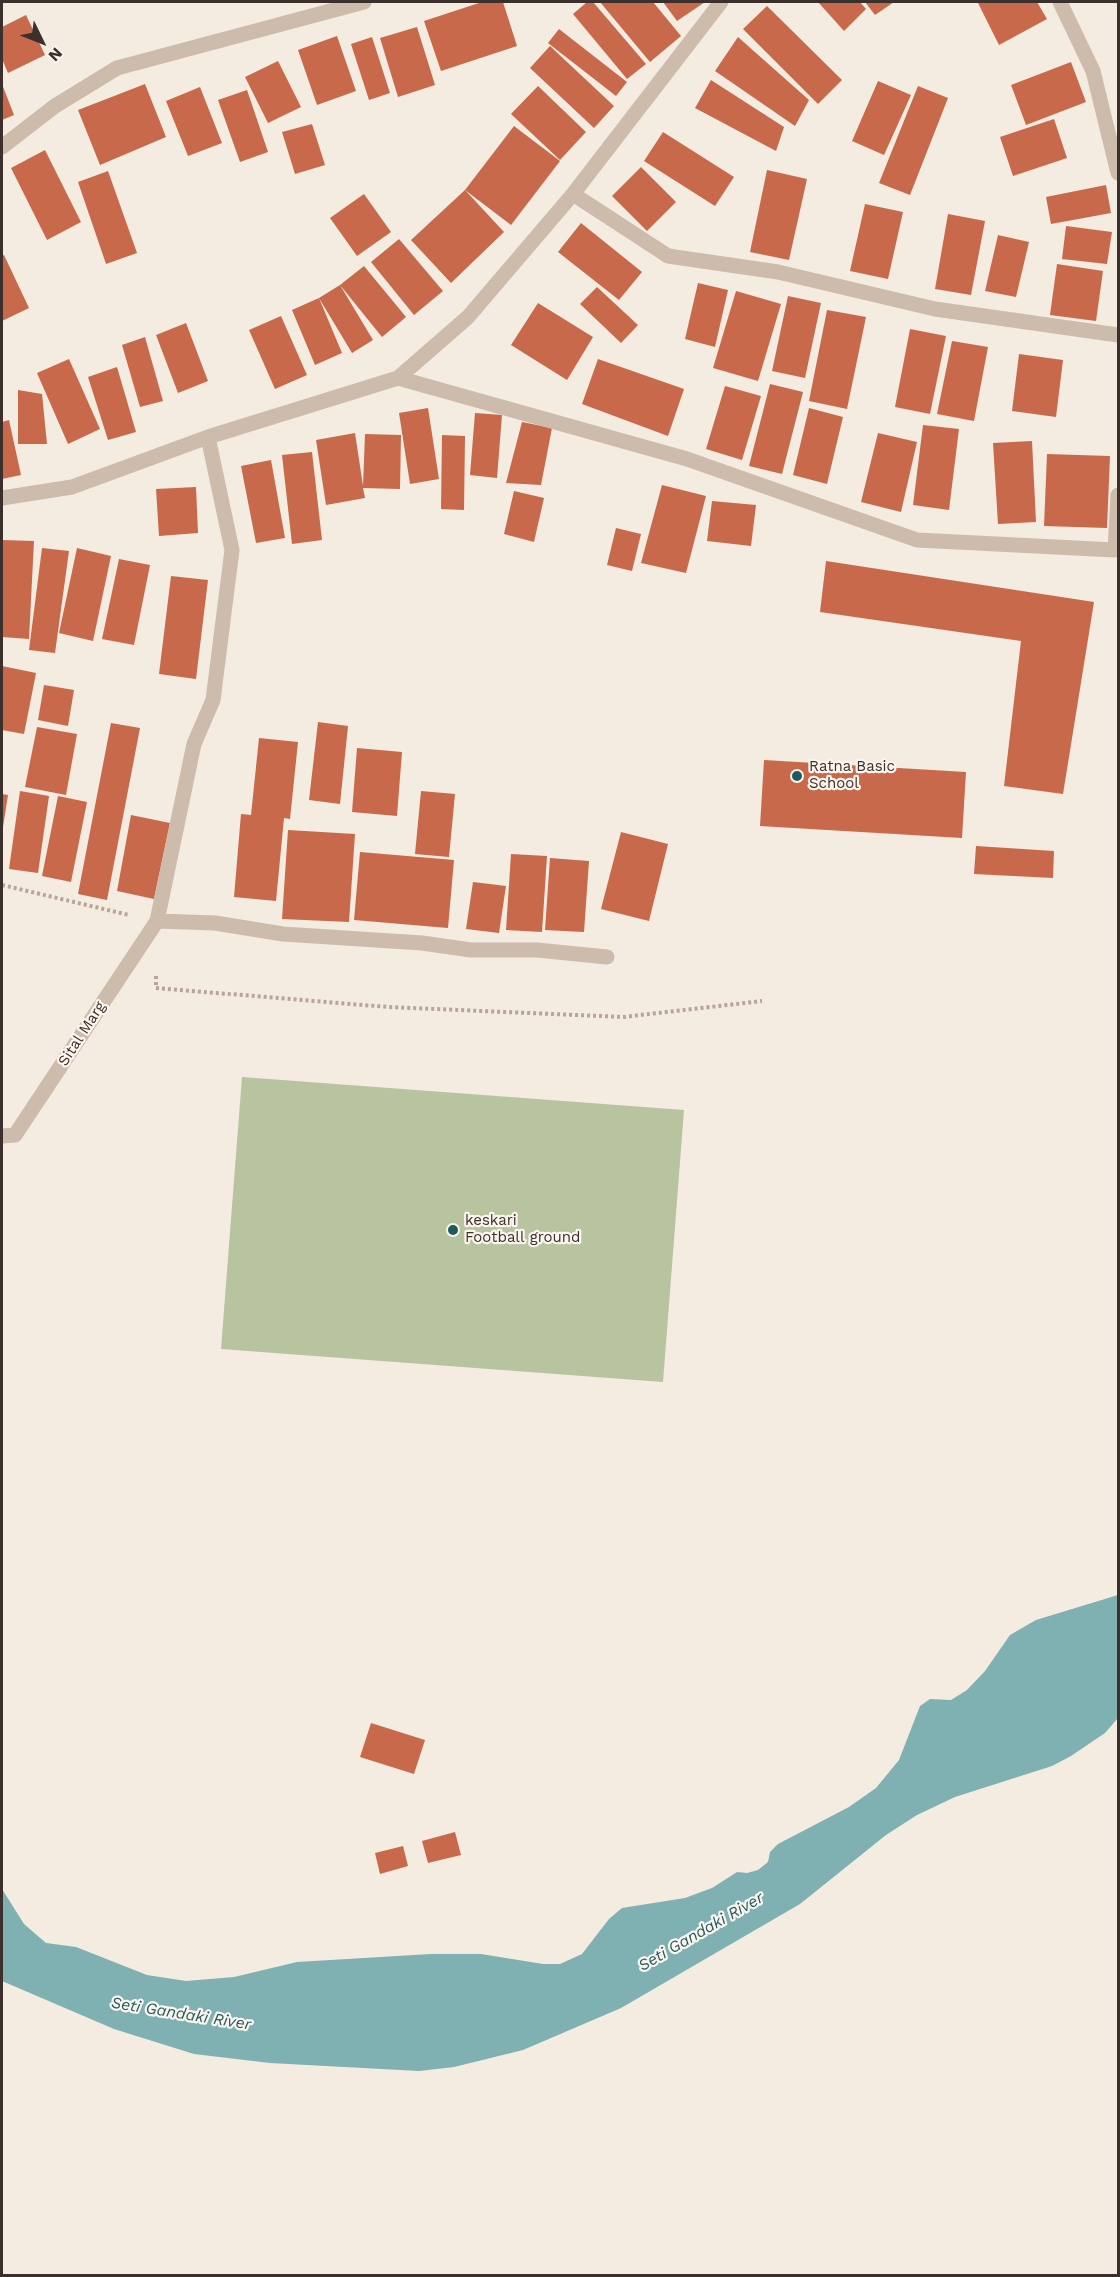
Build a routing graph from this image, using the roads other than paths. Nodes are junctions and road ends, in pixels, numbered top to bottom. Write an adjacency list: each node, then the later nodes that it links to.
1 (364, 2): 4 (street)
2 (722, 2): 6 (street)
3 (1060, 2): 5 (street)
4 (2, 147)
5 (1119, 173)
6 (573, 194): 7 (street); 8 (street)
7 (1119, 335)
8 (398, 378): 9 (street); 10 (street)
9 (207, 437): 11 (street); 12 (street)
10 (1119, 495)
11 (2, 498)
12 (157, 921): 13 (street); 14 (street, Sital Marg)
13 (607, 957)
14 (2, 1136)

